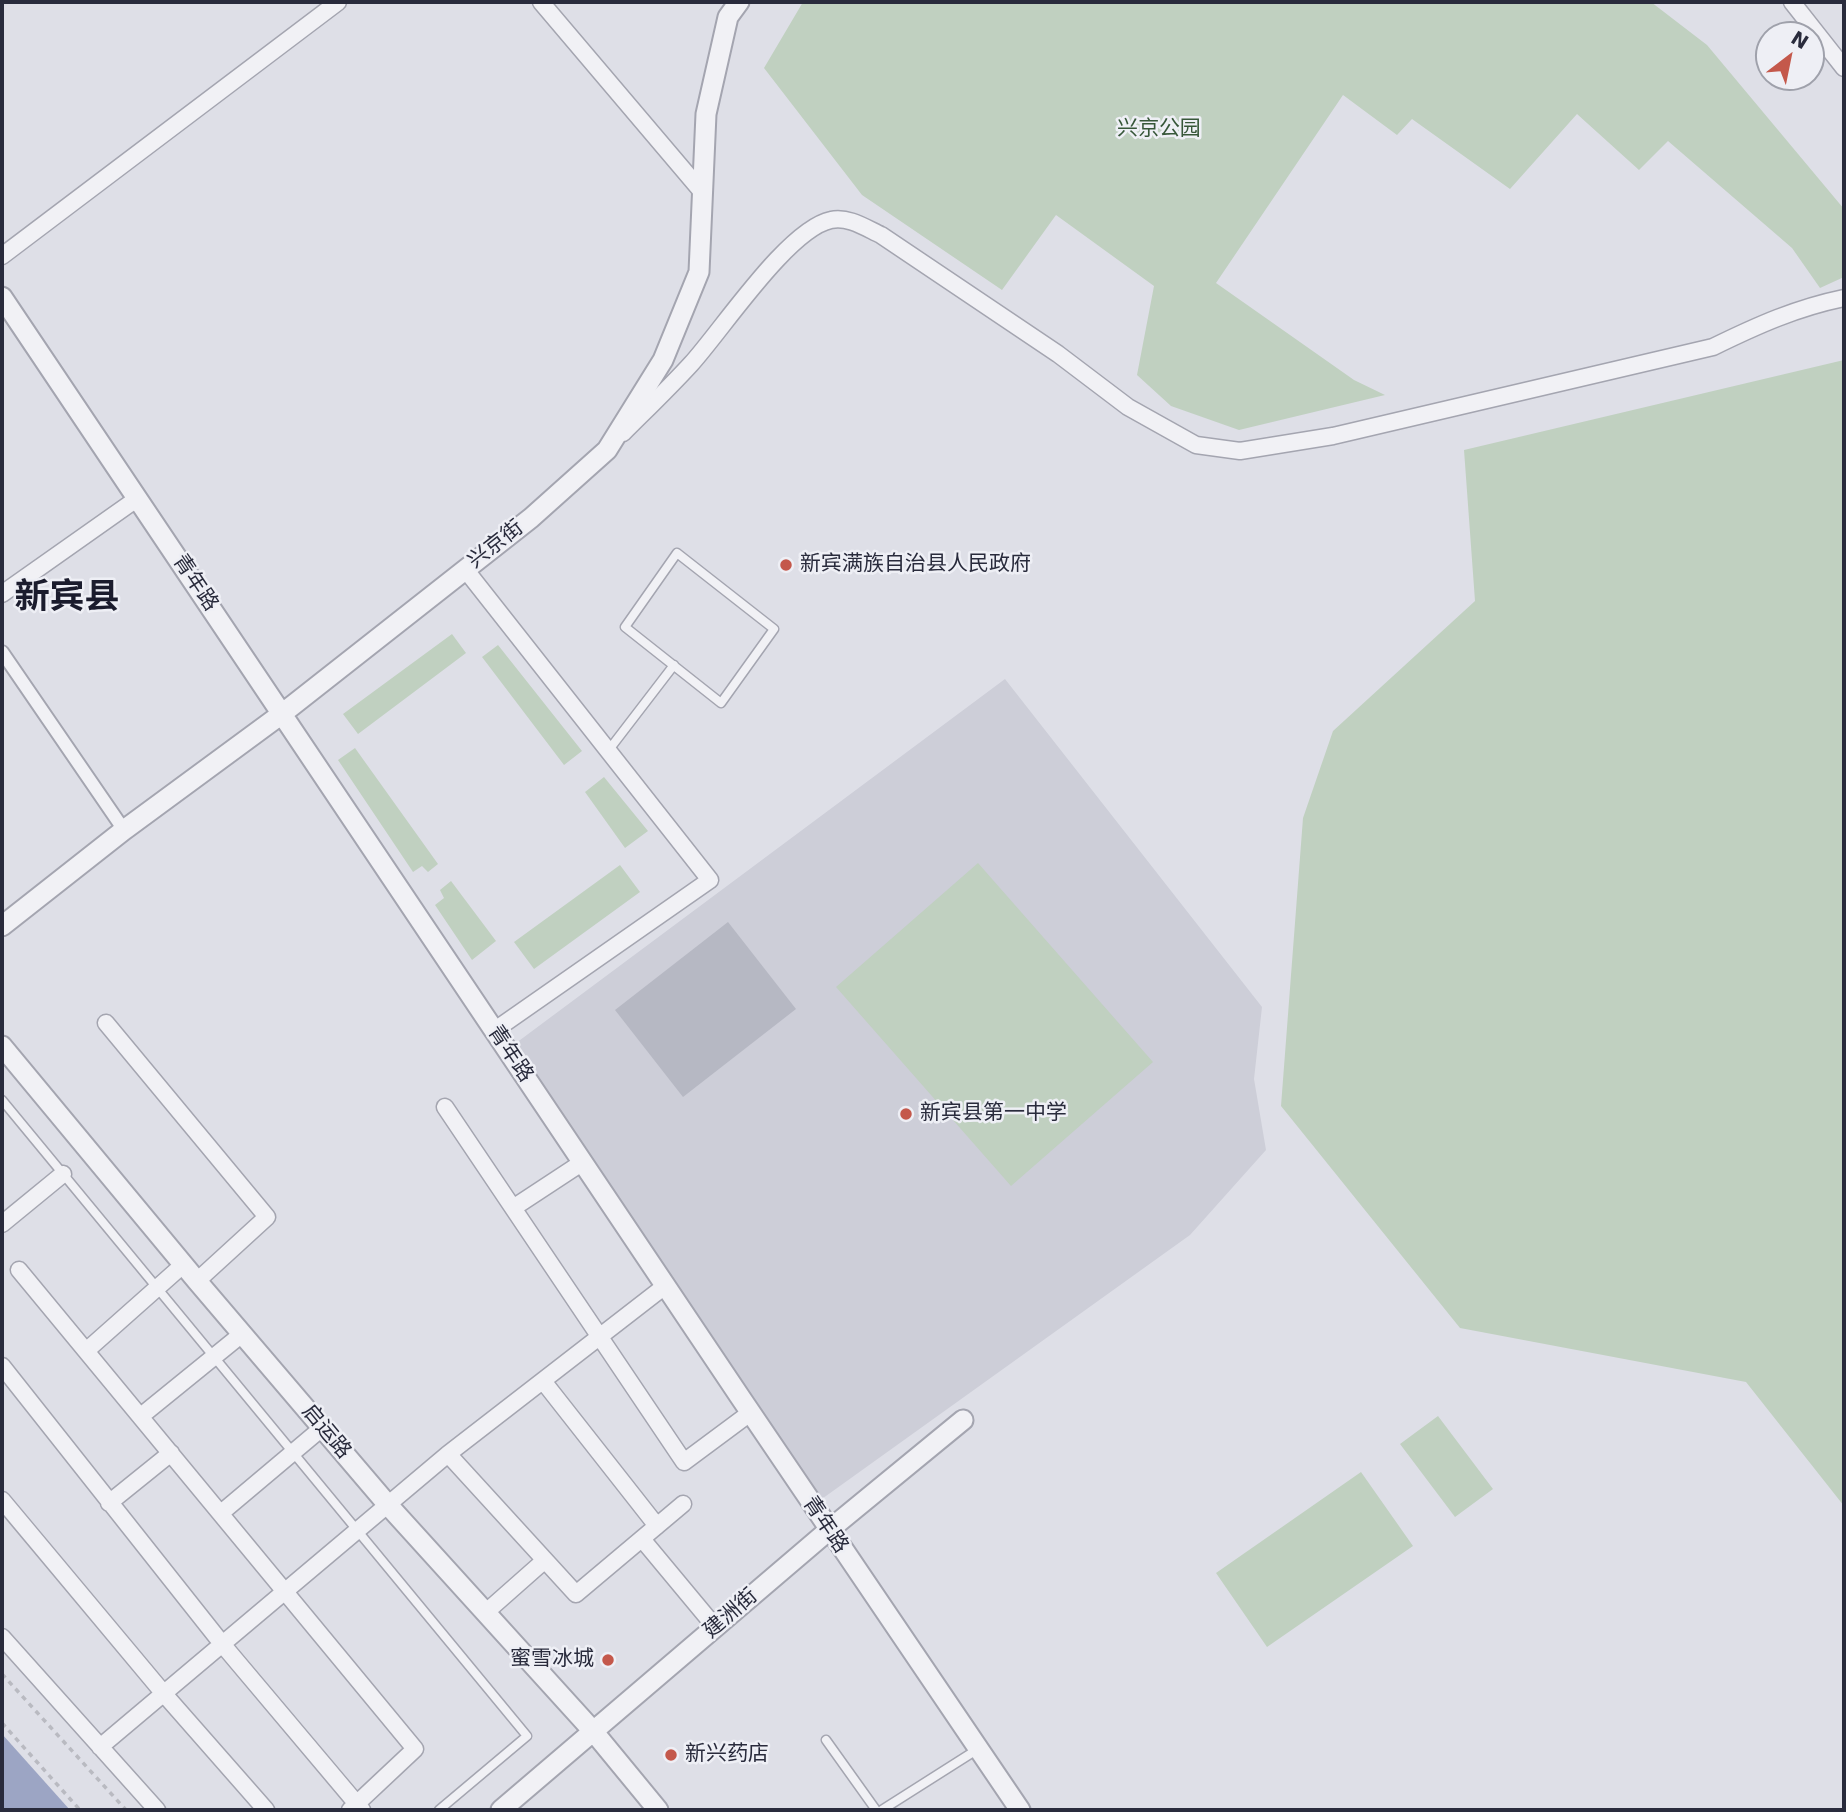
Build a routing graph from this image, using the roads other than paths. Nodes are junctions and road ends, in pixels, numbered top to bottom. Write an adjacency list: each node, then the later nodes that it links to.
1 (338, 2): 7 (street)
2 (541, 2): 6 (street)
3 (739, 2): 6 (street, 兴京街)
4 (1792, 2): 5 (street)
5 (1844, 68)
6 (702, 193): 10 (street, 兴京街)
7 (2, 256)
8 (2, 297): 11 (street, 青年路)
9 (1844, 298): 10 (street)
10 (607, 450): 12 (street, 兴京街)
11 (138, 498): 13 (street); 16 (street, 青年路)
12 (466, 569): 16 (street, 兴京街); 17 (street)
13 (2, 594)
14 (2, 653): 18 (street)
15 (674, 666): 15 (lane); 17 (lane)
16 (283, 713): 18 (street, 兴京街); 21 (street, 青年路)
17 (608, 751): 21 (street)
18 (124, 830): 19 (street, 兴京街)
19 (2, 926)
20 (106, 1023): 31 (street)
21 (495, 1030): 25 (street, 青年路)
22 (2, 1046): 29 (street, 启运路)
23 (2, 1100): 26 (lane)
24 (445, 1107): 27 (street)
25 (583, 1162): 27 (street); 32 (street, 青年路)
26 (63, 1174): 28 (street); 33 (lane)
27 (513, 1208): 35 (street)
28 (2, 1224)
29 (184, 1264): 31 (street, 启运路); 33 (street)
30 (19, 1270): 36 (street)
31 (197, 1280): 34 (street, 启运路)
32 (665, 1286): 35 (street); 40 (street, 青年路)
33 (157, 1287): 36 (street); 37 (lane)
34 (242, 1334): 37 (street); 43 (street, 启运路)
35 (600, 1337): 39 (street); 40 (street)
36 (86, 1350): 41 (street)
37 (214, 1357): 41 (street); 44 (lane)
38 (2, 1366): 48 (street)
39 (543, 1381): 46 (street); 52 (street)
40 (750, 1413): 54 (street, 青年路)
41 (141, 1416): 45 (street)
42 (963, 1420): 54 (street, 建洲街)
43 (322, 1428): 44 (street); 50 (street, 启运路)
44 (294, 1452): 51 (street); 53 (lane)
45 (171, 1453): 48 (street); 51 (street)
46 (449, 1454): 50 (street); 56 (street)
47 (2, 1500): 62 (street)
48 (109, 1503): 61 (street)
49 (683, 1504): 52 (street)
50 (388, 1505): 53 (street); 58 (street, 启运路)
51 (221, 1513): 57 (street)
52 (657, 1526): 55 (street)
53 (358, 1530): 57 (street); 70 (lane)
54 (829, 1530): 59 (street, 建洲街); 66 (street, 青年路)
55 (642, 1539): 56 (street); 59 (street)
56 (545, 1560): 58 (street)
57 (286, 1590): 61 (street); 67 (street)
58 (485, 1613): 63 (street, 启运路)
59 (716, 1628): 63 (street, 建洲街)
60 (2, 1637): 65 (street)
61 (223, 1644): 62 (street); 67 (street)
62 (165, 1695): 65 (street); 69 (street)
63 (593, 1731): 71 (street, 建洲街); 72 (street, 启运路)
64 (826, 1740): 73 (lane)
65 (100, 1748): 68 (street)
66 (978, 1749): 74 (lane); 75 (street, 青年路)
67 (356, 1808)
68 (157, 1810)
69 (266, 1810)
70 (439, 1810)
71 (501, 1810)
72 (658, 1810)
73 (876, 1810)
74 (882, 1810)
75 (1020, 1810)

